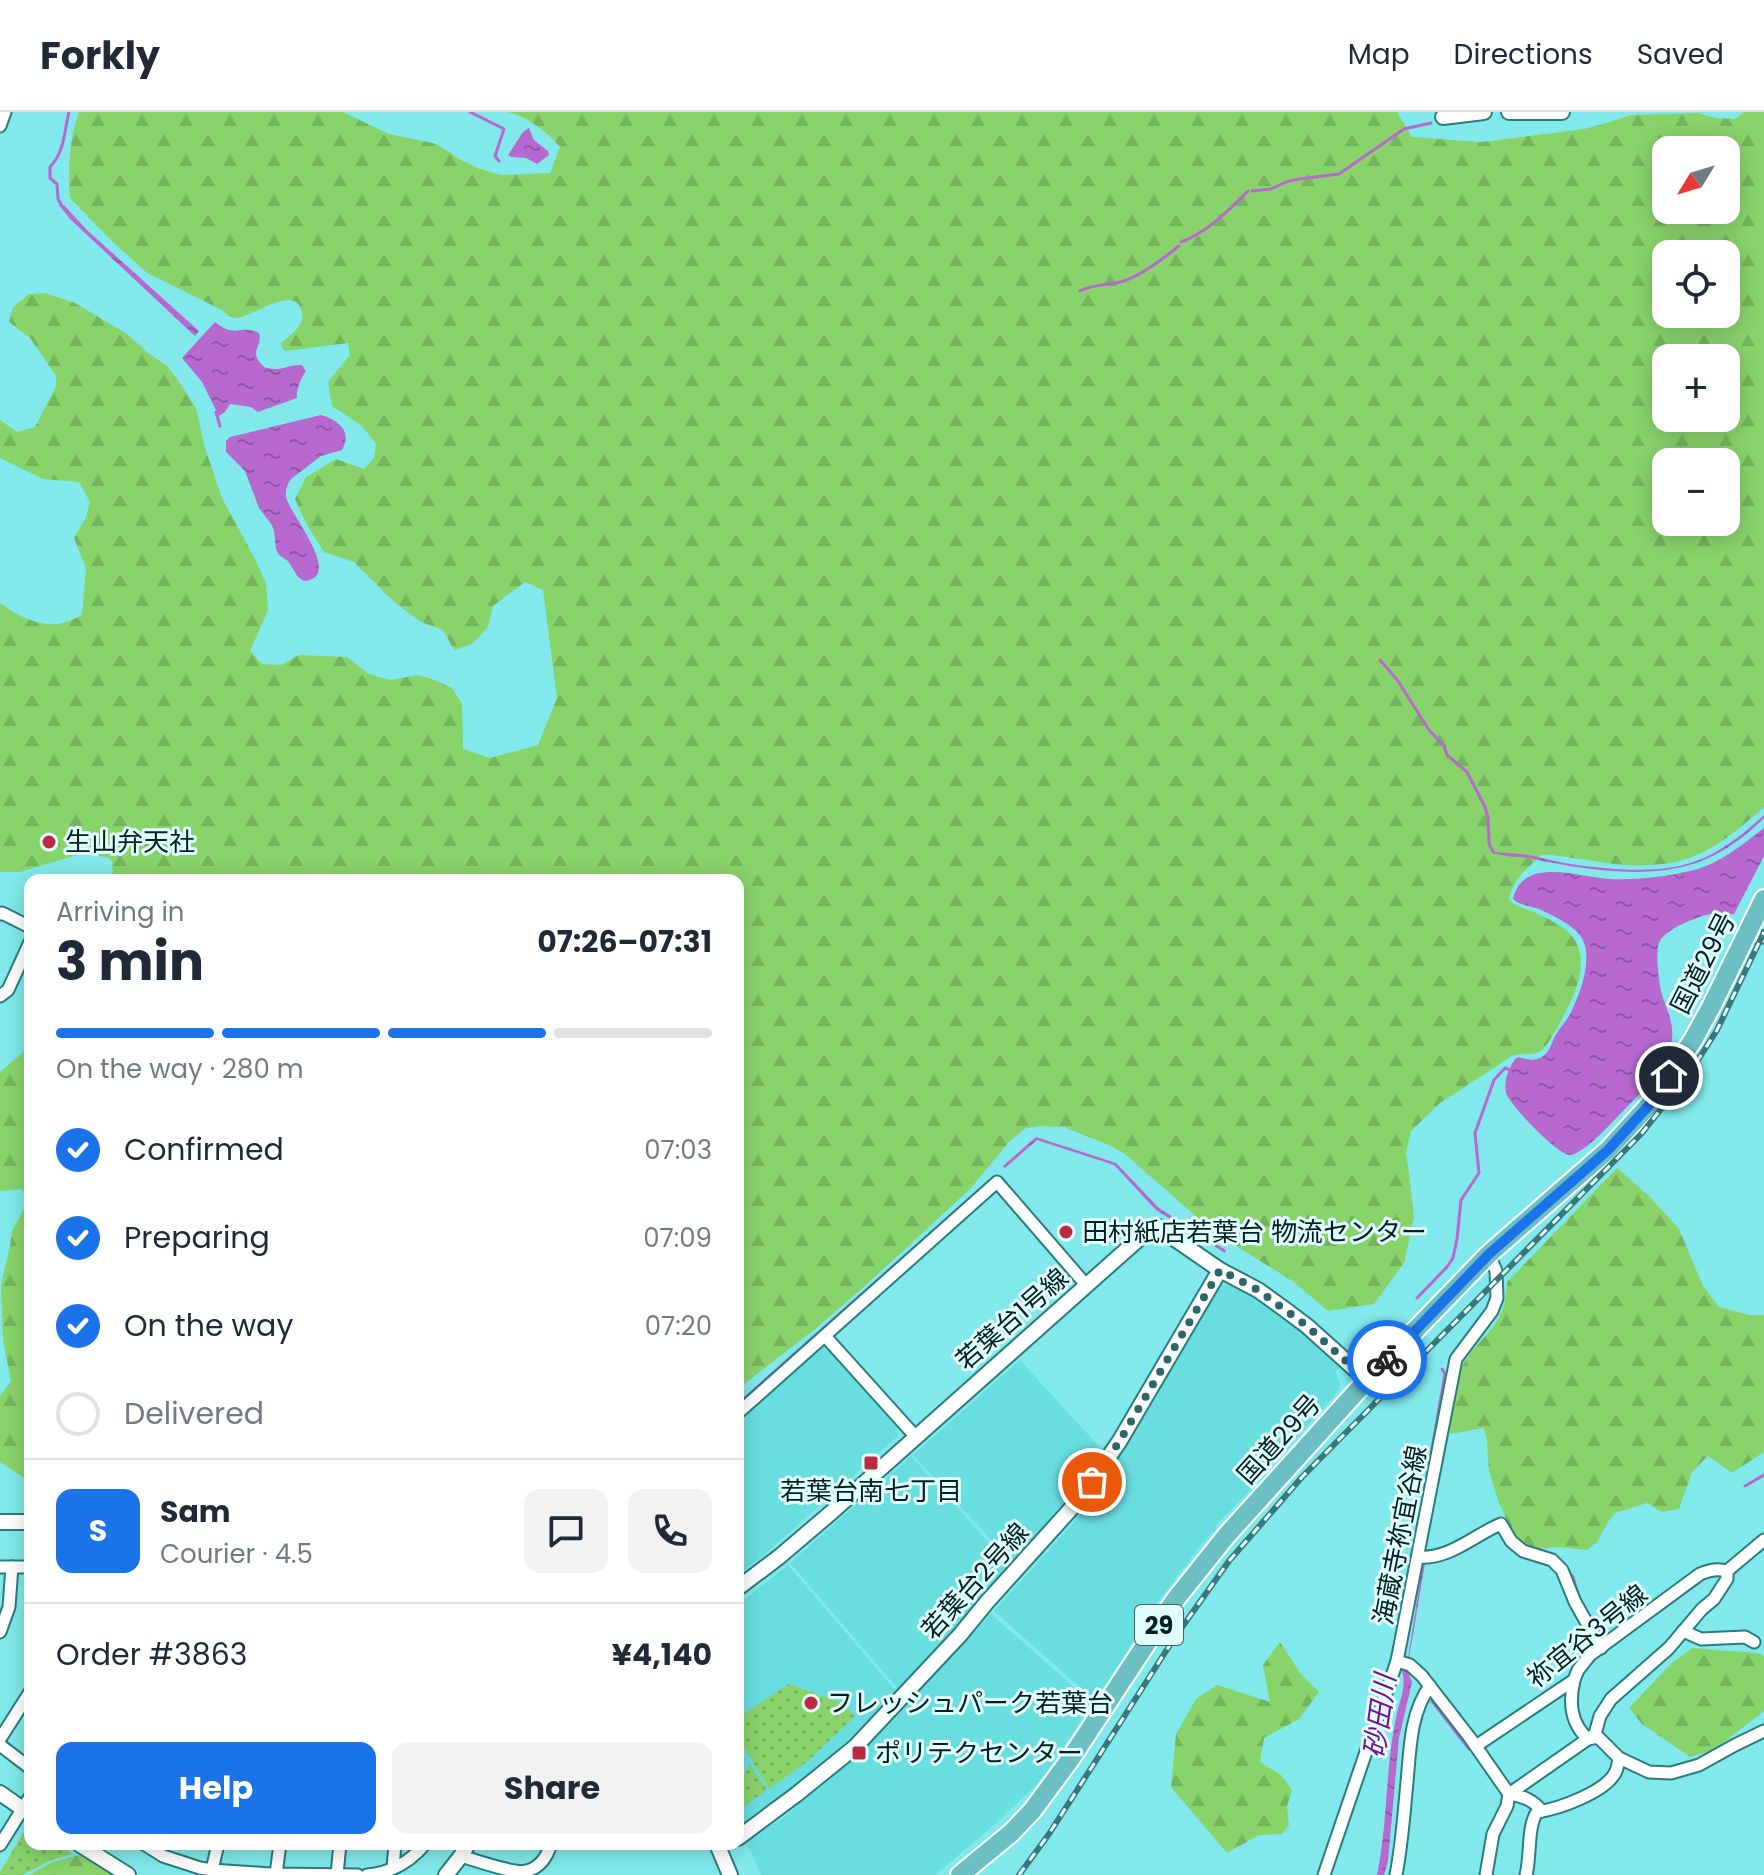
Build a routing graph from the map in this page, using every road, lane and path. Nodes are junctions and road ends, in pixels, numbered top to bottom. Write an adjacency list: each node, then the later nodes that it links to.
1 (5, 112): 7 (street)
2 (1484, 112): 6 (street)
3 (1509, 112): 4 (street)
4 (1519, 112): 5 (street)
5 (1562, 112)
6 (1443, 117)
7 (0, 126)
8 (1764, 899): 11 (highway, 国道29号 / 29)
9 (0, 914): 10 (street)
10 (24, 924)
11 (1755, 937): 14 (highway, 国道29号 / 29)
12 (24, 955): 13 (street)
13 (0, 996)
14 (1489, 1254): 18 (highway, 国道29号 / 29); 24 (street, 海蔵寺祢宜谷線)
15 (1220, 1270): 16 (street, 若葉台1号線); 18 (street, 若葉台1号線); 47 (street, 若葉台2号線)
16 (1087, 1286): 17 (street); 20 (street, 若葉台1号線)
17 (825, 1336): 19 (street); 20 (street)
18 (1367, 1380): 68 (highway, 国道29号 / 29)
19 (744, 1408)
20 (915, 1436): 27 (street, 若葉台1号線)
21 (0, 1522): 22 (street)
22 (24, 1522)
23 (1764, 1540): 26 (street)
24 (1418, 1557): 31 (street); 32 (street, 海蔵寺祢宜谷線)
25 (6, 1567): 29 (street)
26 (1727, 1571): 28 (street); 31 (street, 祢宜谷3号線)
27 (744, 1583)
28 (1683, 1631): 30 (street); 37 (street)
29 (0, 1632)
30 (1754, 1642)
31 (1601, 1648): 33 (street, 祢宜谷3号線)
32 (1397, 1661): 34 (street); 69 (street, 海蔵寺祢宜谷線)
33 (1574, 1680): 37 (street); 39 (street, 祢宜谷3号線)
34 (1430, 1686): 39 (street); 70 (street)
35 (24, 1702): 38 (street)
36 (1764, 1731): 40 (street)
37 (1588, 1739): 40 (street); 43 (street)
38 (0, 1742): 41 (street)
39 (1476, 1746): 43 (street)
40 (1619, 1758): 45 (street)
41 (24, 1763)
42 (0, 1793): 44 (street)
43 (1509, 1794): 45 (street); 71 (street)
44 (24, 1805)
45 (1542, 1811): 72 (street)
46 (24, 1812): 48 (street)
47 (744, 1834)
48 (0, 1845)
49 (88, 1850): 63 (street)
50 (154, 1850): 60 (street)
51 (217, 1850): 60 (street)
52 (279, 1850): 61 (street)
53 (339, 1850): 62 (street)
54 (394, 1850): 59 (street)
55 (419, 1850): 59 (street)
56 (464, 1850): 57 (street); 66 (street)
57 (549, 1850)
58 (723, 1850): 67 (street)
59 (393, 1868): 65 (street)
60 (212, 1870): 61 (street)
61 (273, 1874): 62 (street)
62 (337, 1874): 64 (street)
63 (128, 1875)
64 (358, 1875)
65 (367, 1875)
66 (446, 1875)
67 (730, 1875)
68 (960, 1875)
69 (1324, 1875)
70 (1396, 1875)
71 (1486, 1875)
72 (1526, 1875)

